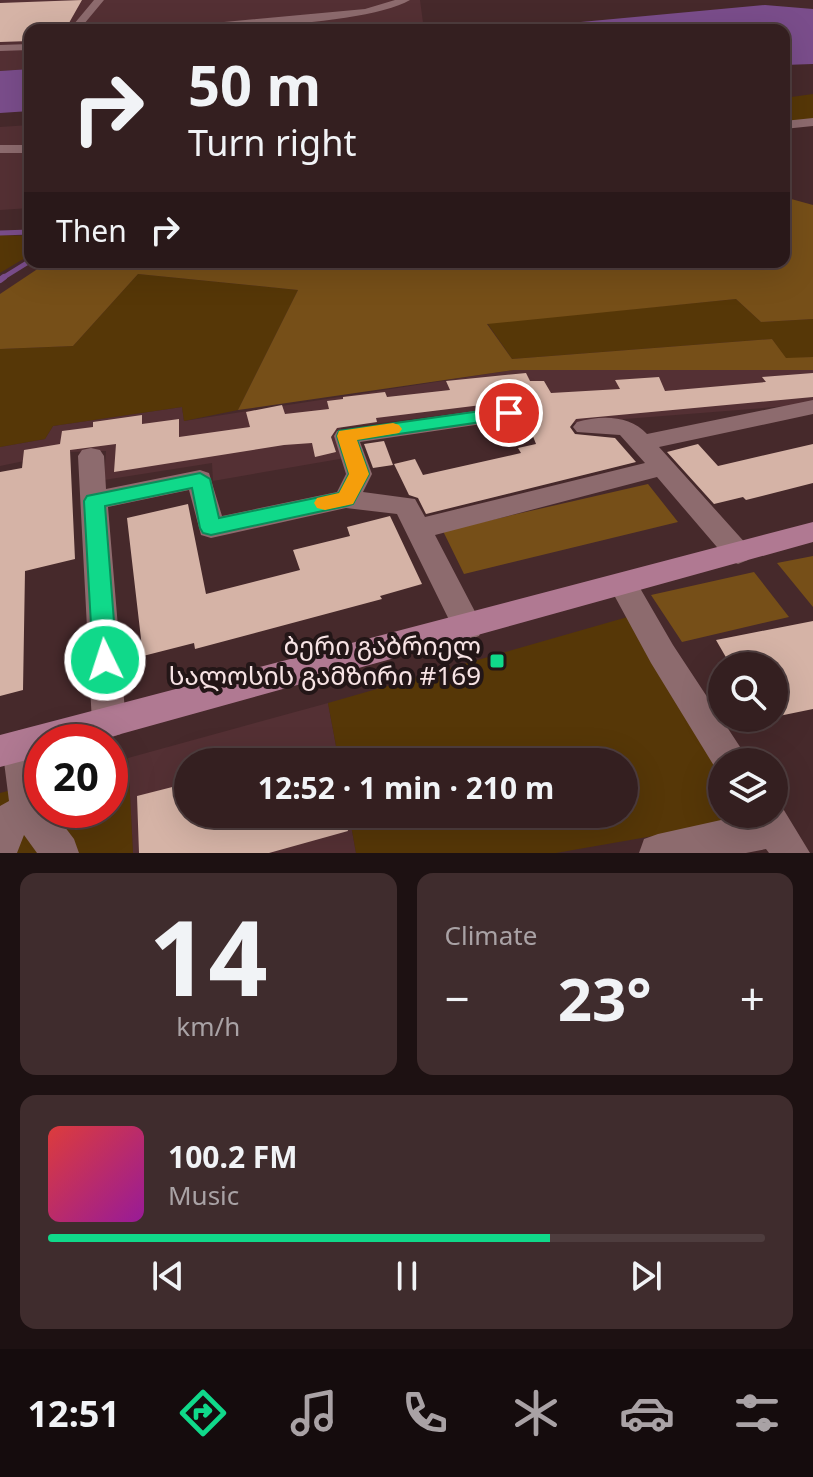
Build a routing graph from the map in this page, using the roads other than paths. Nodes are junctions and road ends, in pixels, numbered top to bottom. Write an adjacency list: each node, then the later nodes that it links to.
1 (99, 0): 3 (street)
2 (405, 0): 4 (street)
3 (79, 24)
4 (236, 24)
5 (24, 47): 6 (street)
6 (0, 48)
7 (813, 122): 8 (street)
8 (790, 124)
9 (0, 149): 10 (street)
10 (24, 149)
11 (813, 407): 14 (street)
12 (509, 413): 17 (street)
13 (585, 427): 14 (street)
14 (641, 443): 16 (street)
15 (91, 456): 18 (street)
16 (662, 467): 19 (street); 21 (street)
17 (346, 499): 18 (street); 19 (street)
18 (94, 501): 24 (street)
19 (419, 529): 23 (street)
20 (813, 532): 21 (main road)
21 (738, 553): 22 (main road)
22 (623, 584): 23 (main road); 25 (street)
23 (468, 627): 24 (main road)
24 (109, 723): 26 (main road)
25 (723, 748)
26 (10, 749): 27 (street)
27 (24, 794)
28 (24, 813): 31 (street)
29 (42, 828): 32 (street)
30 (777, 832): 33 (street)
31 (0, 846)
32 (60, 853)
33 (658, 853)

